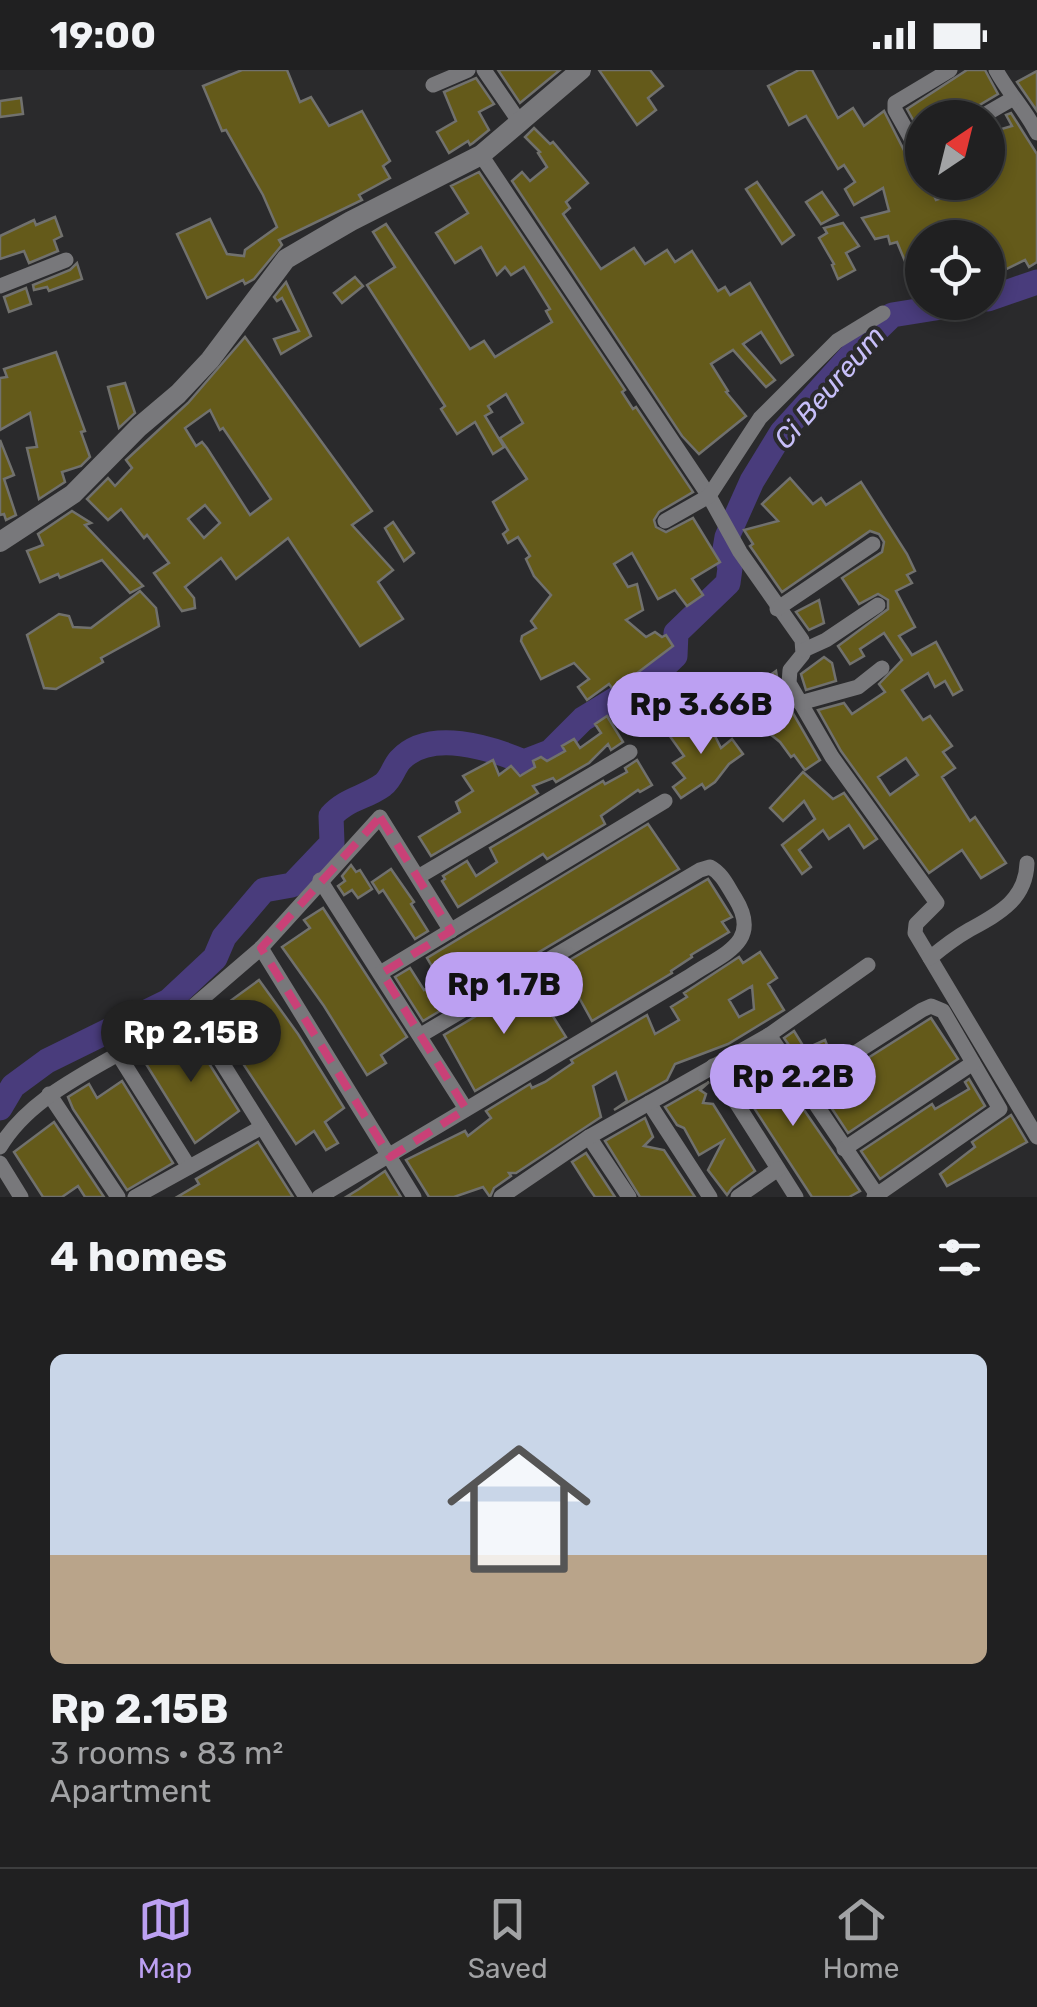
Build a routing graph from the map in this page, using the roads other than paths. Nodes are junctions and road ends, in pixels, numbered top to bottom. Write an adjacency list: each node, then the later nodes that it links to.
1 (468, 70): 6 (street)
2 (484, 70): 9 (street)
3 (580, 70): 9 (street)
4 (950, 70): 10 (street)
5 (996, 70): 7 (street)
6 (433, 85)
7 (1012, 98): 8 (street); 11 (street)
8 (1005, 102)
9 (520, 124): 12 (street)
10 (905, 128)
11 (1037, 133)
12 (481, 155): 16 (street); 18 (street)
13 (66, 260): 14 (street)
14 (0, 286)
15 (883, 313): 16 (street)
16 (710, 496): 17 (street); 21 (street)
17 (665, 520)
18 (0, 542)
19 (874, 544): 21 (street)
20 (878, 605): 22 (street)
21 (777, 609): 22 (street)
22 (804, 650): 24 (street)
23 (882, 668): 24 (street)
24 (800, 703): 32 (street)
25 (630, 752): 28 (street)
26 (665, 801): 30 (street)
27 (1026, 863): 32 (street)
28 (418, 877): 29 (street); 30 (street)
29 (320, 880): 31 (street); 34 (street)
30 (451, 931): 34 (street)
31 (261, 948): 45 (street); 50 (street)
32 (930, 958): 41 (street)
33 (868, 965): 36 (street)
34 (382, 972): 35 (street)
35 (421, 1035): 43 (street); 43 (street)
36 (770, 1035): 38 (street); 39 (street)
37 (973, 1062): 39 (street); 44 (street); 49 (street)
38 (713, 1066): 42 (street); 53 (street)
39 (802, 1087): 49 (street)
40 (50, 1094): 48 (street); 52 (street); 57 (street)
41 (1016, 1099): 44 (street); 47 (street)
42 (649, 1103): 46 (street); 64 (street)
43 (466, 1109): 50 (street)
44 (1000, 1109): 55 (street)
45 (262, 1127): 52 (street); 59 (street)
46 (589, 1137): 54 (street); 63 (street)
47 (1037, 1138)
48 (0, 1148)
49 (844, 1150): 55 (street)
50 (390, 1157): 60 (street); 61 (street)
51 (0, 1163): 56 (street)
52 (190, 1167): 58 (street)
53 (778, 1170): 65 (street); 66 (street)
54 (525, 1191): 62 (street)
55 (875, 1196)
56 (21, 1197)
57 (118, 1197)
58 (136, 1197)
59 (306, 1197)
60 (319, 1197)
61 (414, 1197)
62 (500, 1197)
63 (629, 1197)
64 (710, 1197)
65 (738, 1197)
66 (796, 1197)

